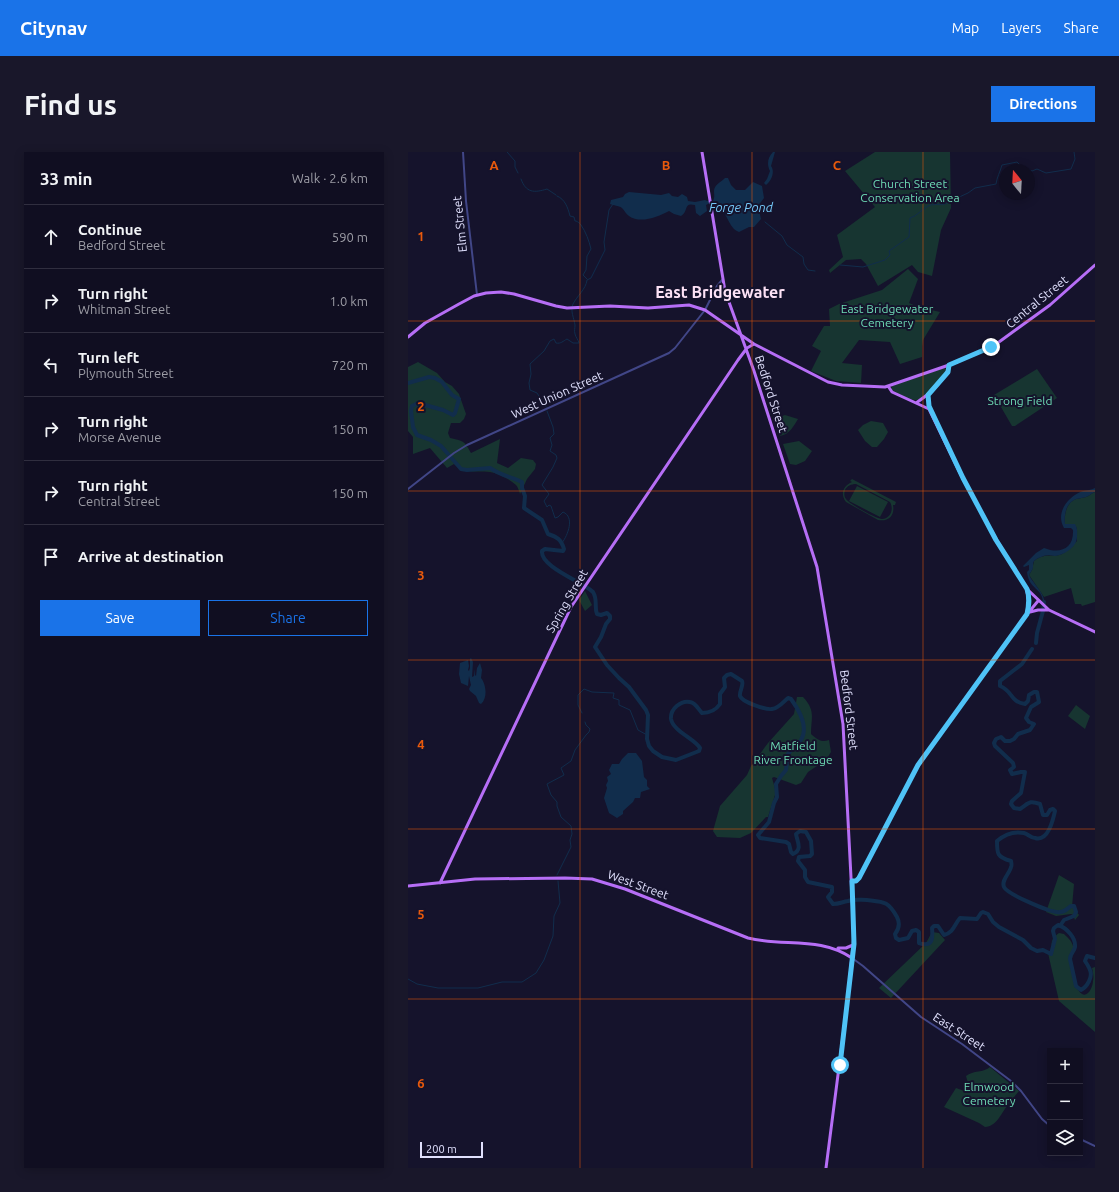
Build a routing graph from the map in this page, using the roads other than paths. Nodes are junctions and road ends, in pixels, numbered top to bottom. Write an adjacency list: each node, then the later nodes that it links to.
1 (463, 152): 7 (street, Elm Street)
2 (702, 152): 4 (main road, Bedford Street)
3 (1095, 265): 13 (main road, Central Street)
4 (722, 280): 5 (main road, Bedford Street); 6 (street, West Union Street)
5 (723, 286): 6 (street); 9 (main road, Bedford Street)
6 (715, 291): 8 (street, West Union Street)
7 (477, 295): 8 (main road); 10 (main road)
8 (705, 310): 9 (main road, Central Street); 18 (street, West Union Street)
9 (742, 336): 11 (main road, Central Street); 12 (main road, Bedford Street)
10 (408, 337)
11 (754, 344): 12 (main road); 14 (main road, Central Street)
12 (746, 349): 24 (main road, Bedford Street); 25 (main road, Spring Street)
13 (949, 365): 14 (main road, Central Street); 15 (main road)
14 (888, 386): 16 (main road)
15 (928, 395): 16 (main road); 17 (main road)
16 (916, 403): 17 (main road)
17 (929, 409): 19 (main road)
18 (408, 489)
19 (1027, 589): 20 (main road); 22 (main road)
20 (1039, 602): 21 (main road); 22 (main road)
21 (1044, 609): 22 (main road); 23 (main road)
22 (1027, 614): 24 (main road)
23 (1095, 632)
24 (852, 881): 27 (main road, Bedford Street)
25 (440, 883): 26 (main road, West Street); 28 (main road, West Street)
26 (408, 886)
27 (854, 944): 28 (main road); 29 (main road, Bedford Street)
28 (832, 947): 29 (main road, West Street)
29 (852, 958): 30 (street, East Street); 33 (main road, Bedford Street)
30 (1047, 1123)
31 (1083, 1141): 32 (street)
32 (1095, 1146)
33 (826, 1168)

